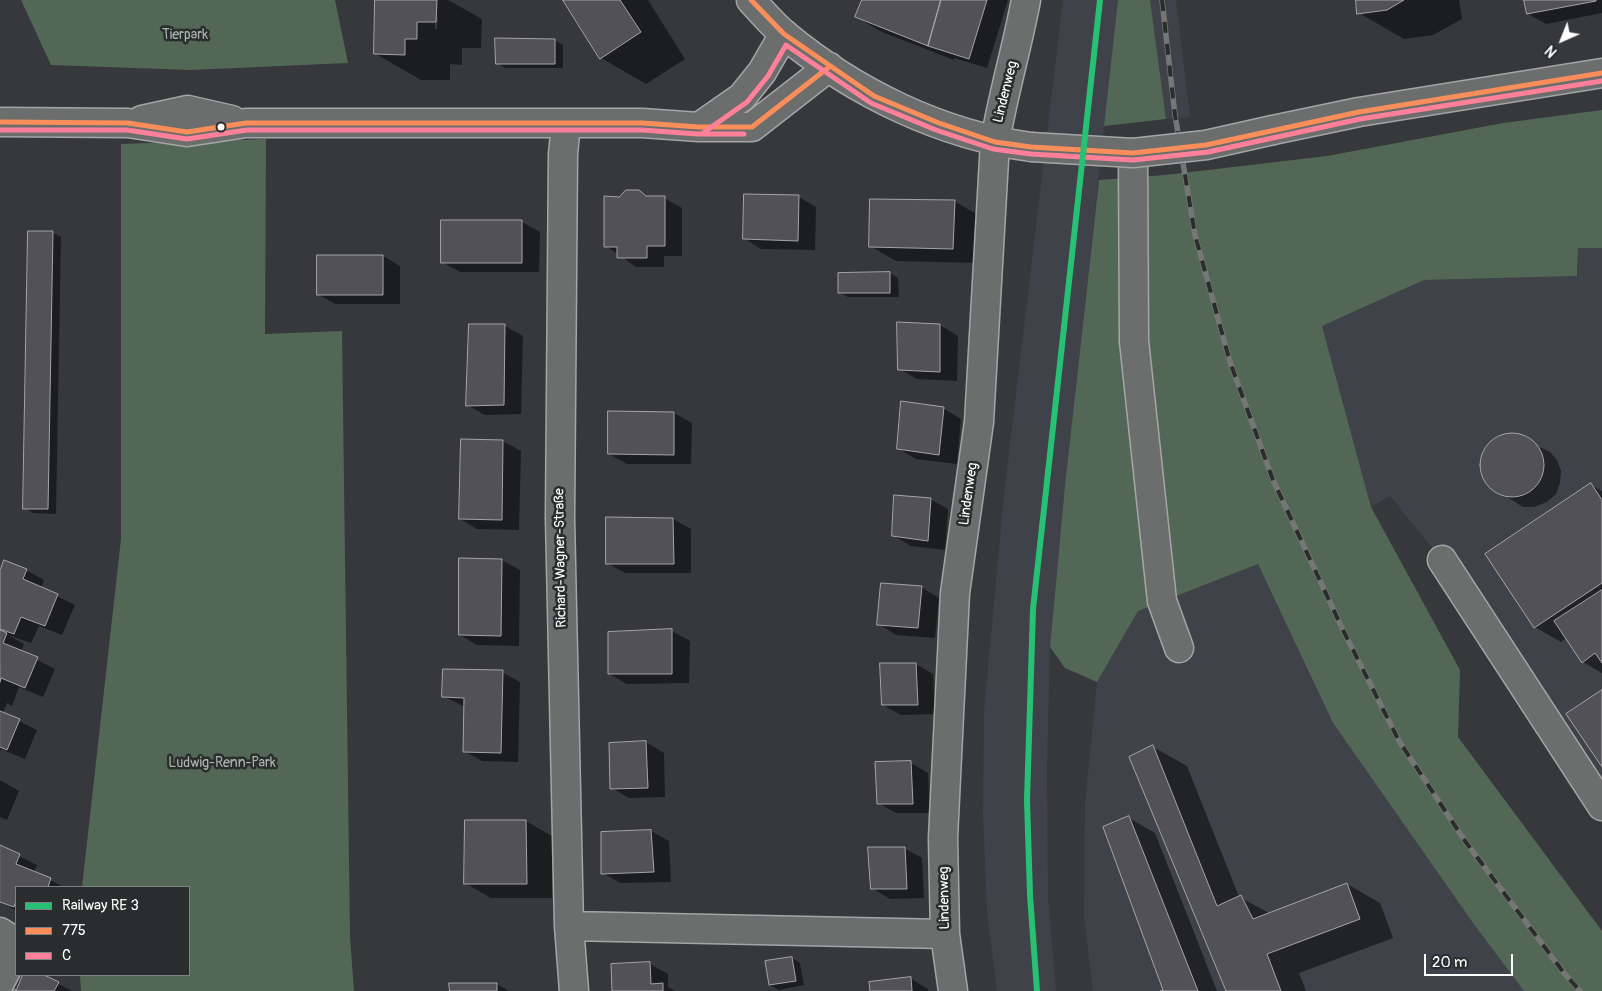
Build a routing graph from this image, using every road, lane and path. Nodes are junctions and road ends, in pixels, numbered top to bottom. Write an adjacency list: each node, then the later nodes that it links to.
1 (750, 0): 3 (street)
2 (1026, 0): 9 (street, Lindenweg)
3 (784, 34): 4 (street); 8 (street)
4 (829, 67): 8 (street); 9 (street)
5 (1602, 73): 10 (street, bridge)
6 (0, 122): 7 (street)
7 (566, 124): 8 (street); 14 (street, Richard-Wagner-Straße)
8 (699, 127)
9 (995, 142): 10 (street, bridge); 15 (street, Lindenweg)
10 (1133, 153): 12 (street)
11 (1442, 560): 13 (street)
12 (1179, 648)
13 (1602, 806)
14 (569, 926): 15 (street); 18 (street, Richard-Wagner-Straße)
15 (946, 934): 19 (street, Lindenweg)
16 (5, 936): 17 (street)
17 (0, 982)
18 (574, 991)
19 (953, 991)

